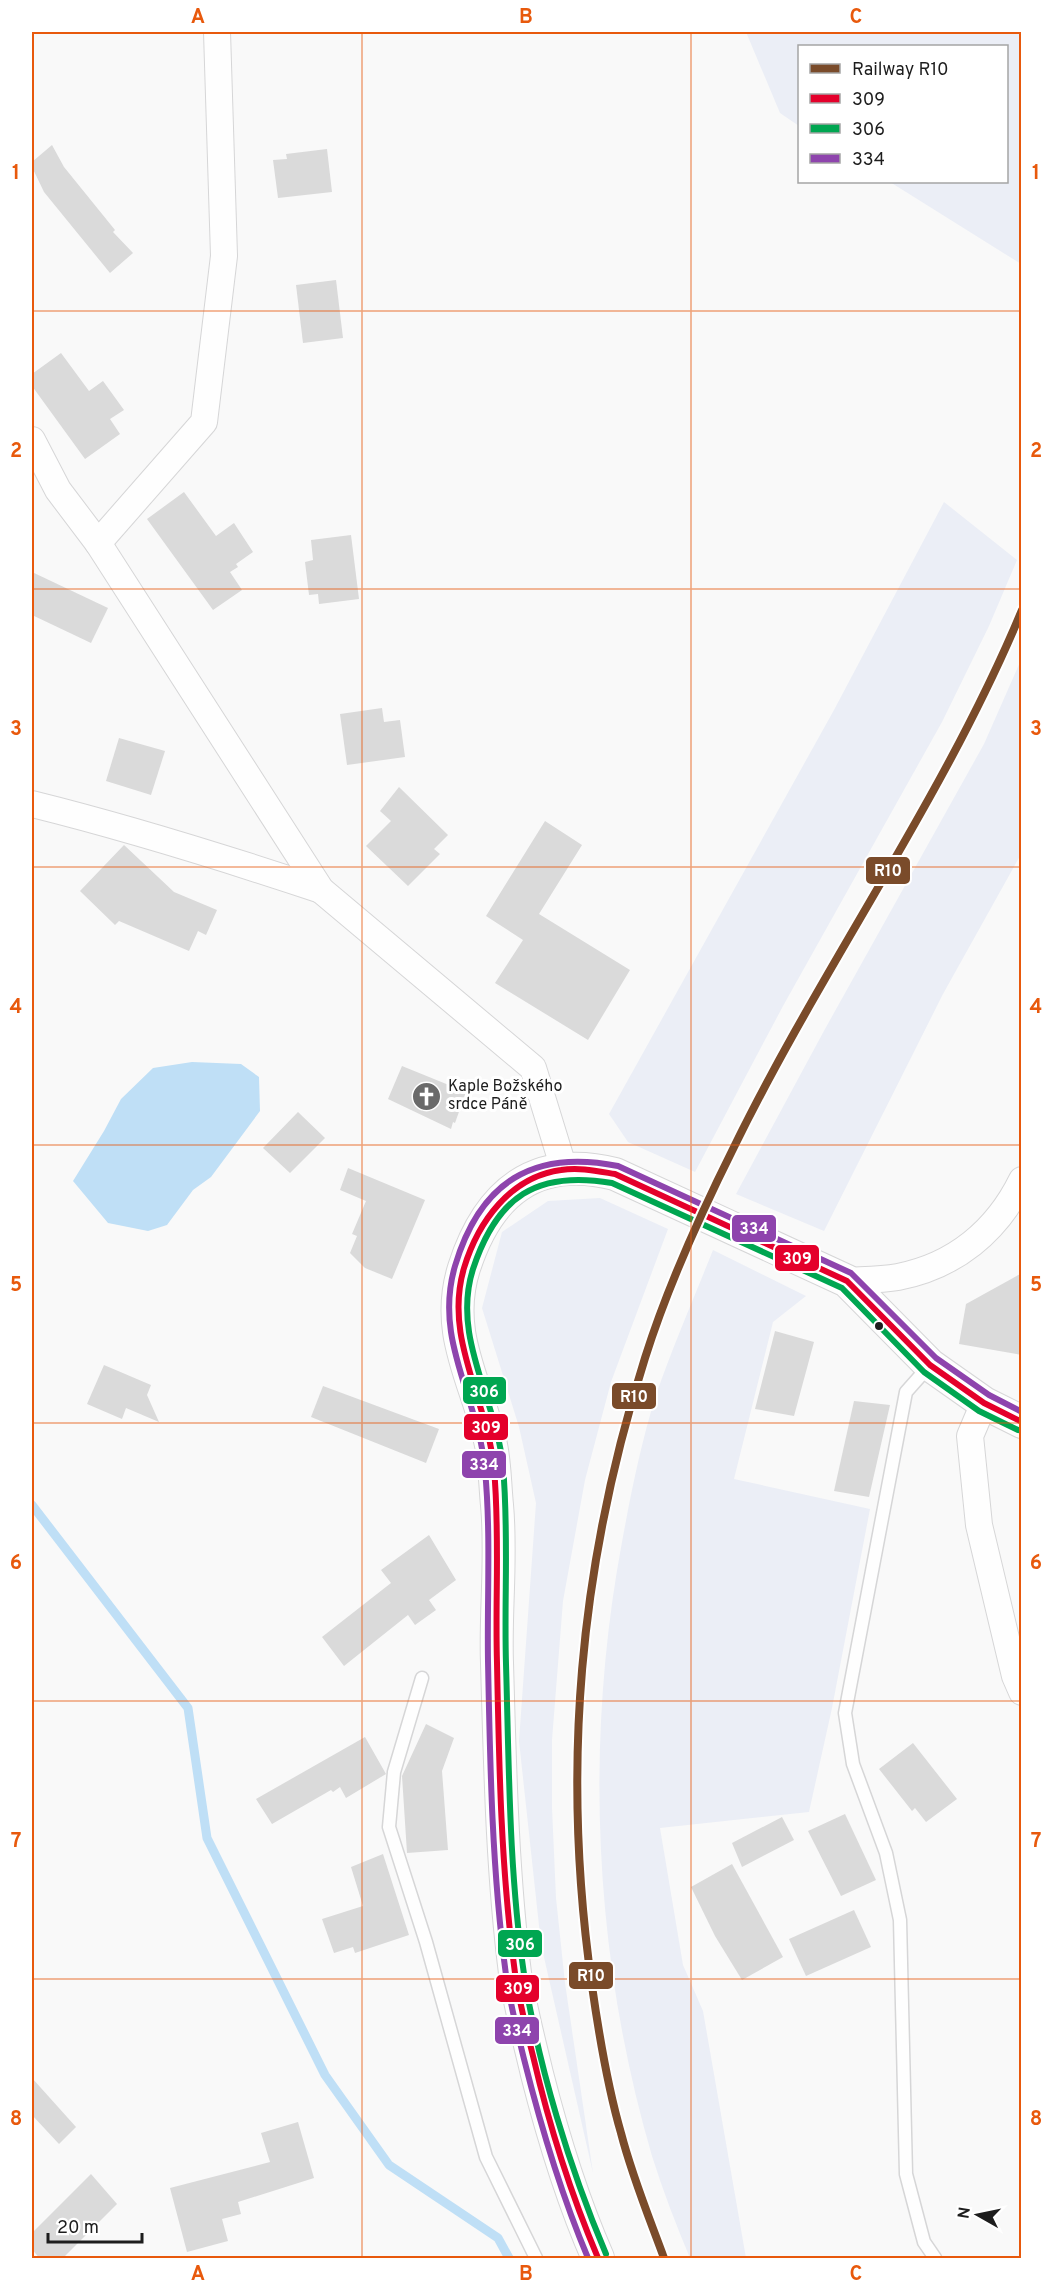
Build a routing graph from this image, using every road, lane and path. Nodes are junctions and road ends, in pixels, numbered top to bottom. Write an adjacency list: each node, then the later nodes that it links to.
1 (217, 32): 3 (street)
2 (32, 441): 3 (street)
3 (98, 543): 5 (street)
4 (32, 804): 5 (street)
5 (321, 890): 6 (street)
6 (564, 1169): 8 (street); 15 (street)
7 (1022, 1180): 8 (street)
8 (834, 1275): 9 (street)
9 (930, 1365): 10 (street); 16 (lane)
10 (984, 1403): 11 (street); 13 (street)
11 (1022, 1422)
12 (422, 1678): 14 (lane)
13 (1022, 1692)
14 (536, 2259)
15 (598, 2259)
16 (935, 2259)

